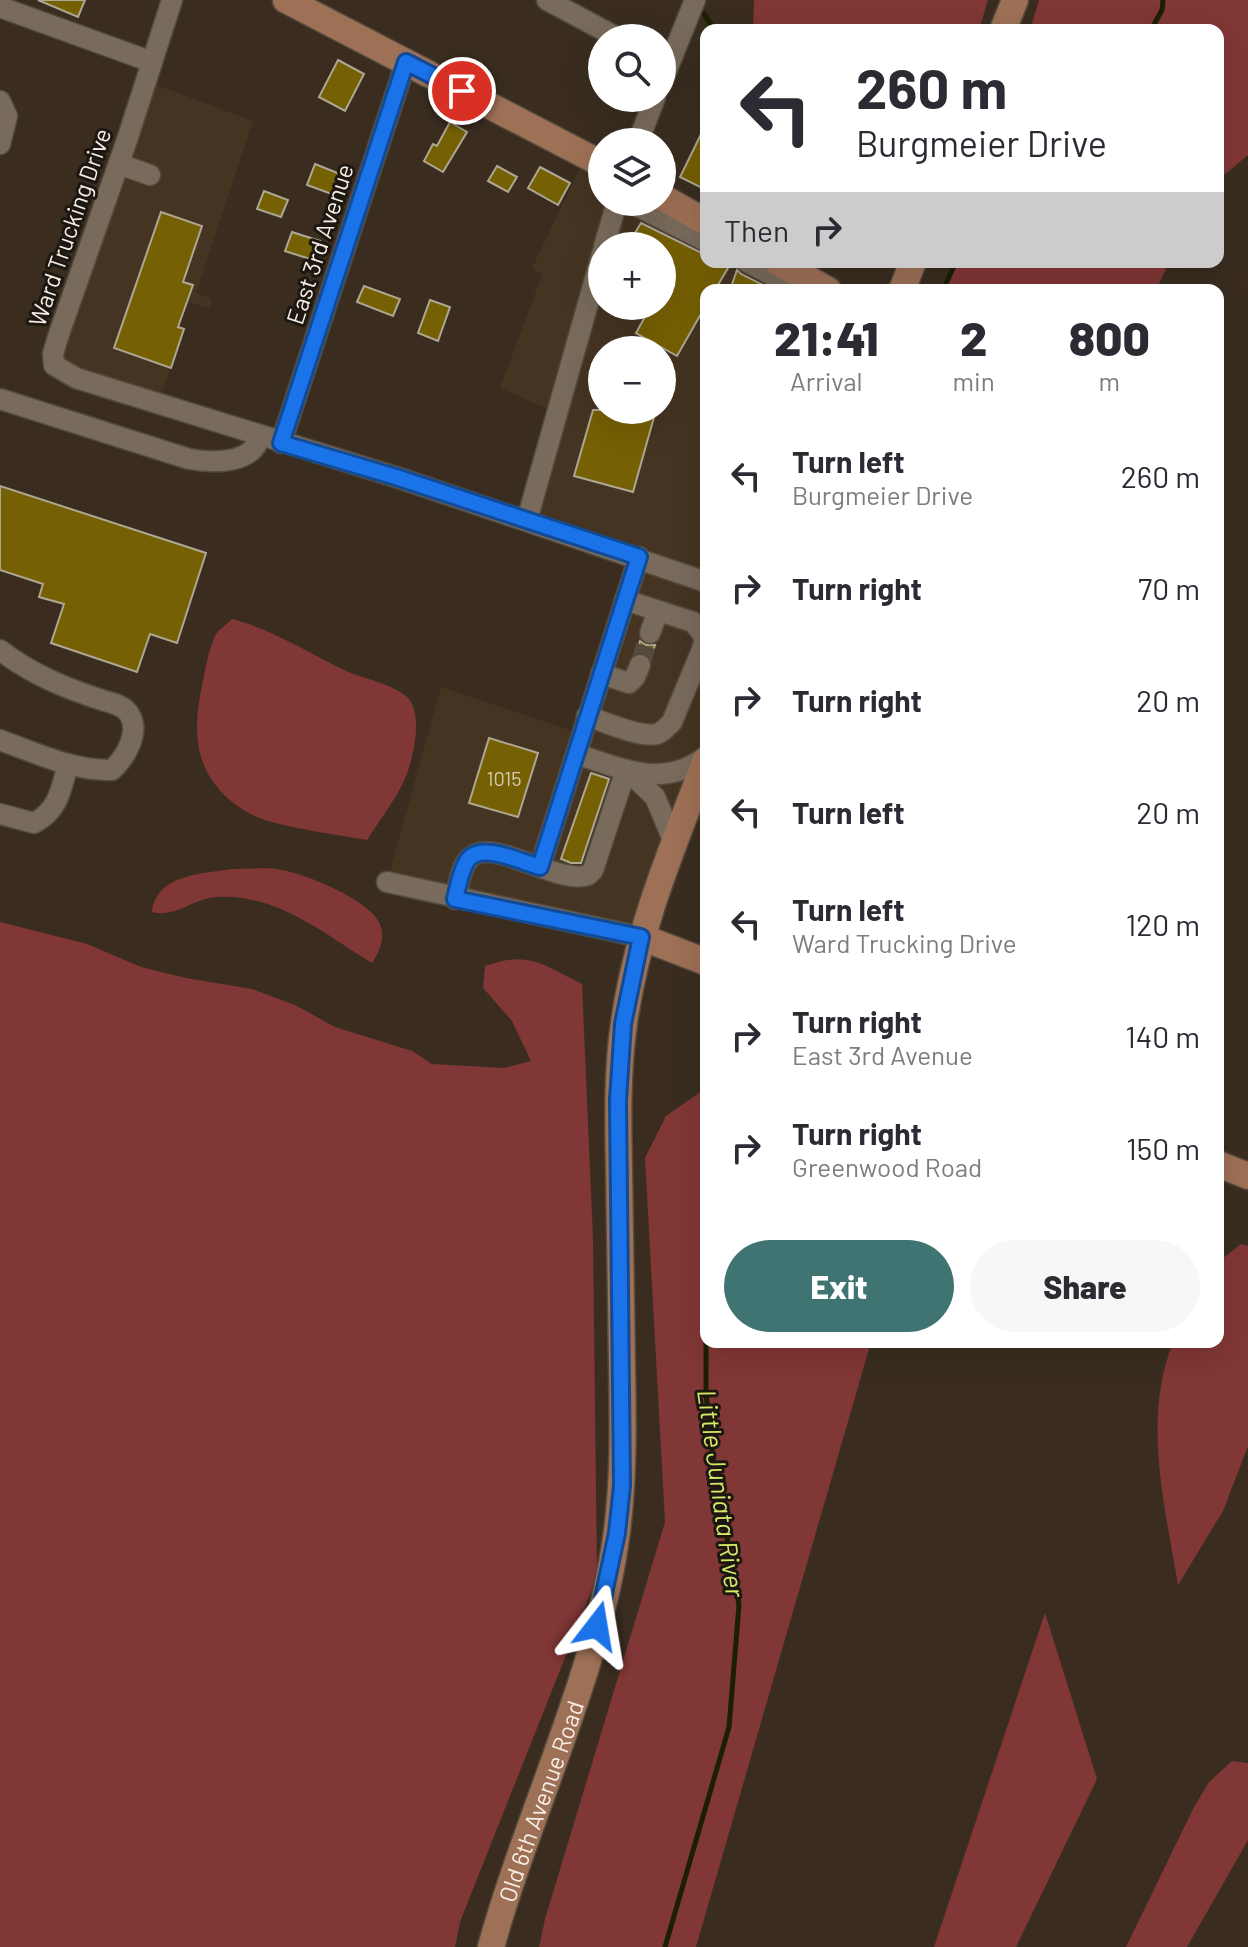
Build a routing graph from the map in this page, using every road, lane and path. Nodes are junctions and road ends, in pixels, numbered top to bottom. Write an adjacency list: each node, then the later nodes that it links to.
1 (172, 0): 10 (street, Ward Trucking Drive)
2 (286, 0): 11 (main road)
3 (547, 0): 7 (street)
4 (695, 0): 9 (street)
5 (1015, 0): 8 (main road)
6 (0, 7): 10 (street)
7 (592, 24)
8 (1005, 24)
9 (676, 42)
10 (152, 62): 15 (street, Ward Trucking Drive)
11 (406, 62): 14 (main road); 28 (street, East 3rd Avenue)
12 (0, 101): 13 (street)
13 (0, 144)
14 (588, 157)
15 (119, 164): 16 (street); 27 (street, Ward Trucking Drive)
16 (150, 175)
17 (676, 205): 19 (main road)
18 (657, 216): 20 (street)
19 (700, 219)
20 (700, 238)
21 (759, 268): 23 (street)
22 (789, 268): 24 (main road)
23 (789, 284)
24 (817, 284)
25 (588, 304): 29 (street)
26 (0, 399): 27 (street)
27 (260, 436): 28 (street, Ward Trucking Drive)
28 (281, 443): 29 (street, Ward Trucking Drive)
29 (527, 520): 30 (street, Ward Trucking Drive)
30 (639, 557): 31 (street, Ward Trucking Drive); 32 (street)
31 (700, 580)
32 (625, 600): 33 (street); 39 (street)
33 (658, 611): 34 (street); 35 (street)
34 (700, 631)
35 (650, 633)
36 (0, 650): 44 (street)
37 (700, 650): 40 (street)
38 (640, 665): 39 (street)
39 (601, 674): 40 (street)
40 (587, 716): 42 (street)
41 (0, 740): 44 (street)
42 (576, 754): 45 (street); 49 (street)
43 (700, 761): 45 (street)
44 (68, 764): 47 (street)
45 (626, 770): 48 (street); 49 (street)
46 (700, 774): 48 (main road, Old 6th Avenue Road)
47 (0, 814)
48 (674, 842): 52 (main road, Old 6th Avenue Road)
49 (540, 867): 51 (street)
50 (387, 882): 51 (street)
51 (455, 899): 52 (street)
52 (641, 937): 53 (main road); 56 (main road, Old 6th Avenue Road)
53 (700, 960)
54 (1224, 1166): 55 (main road)
55 (1248, 1176)
56 (491, 1947)

